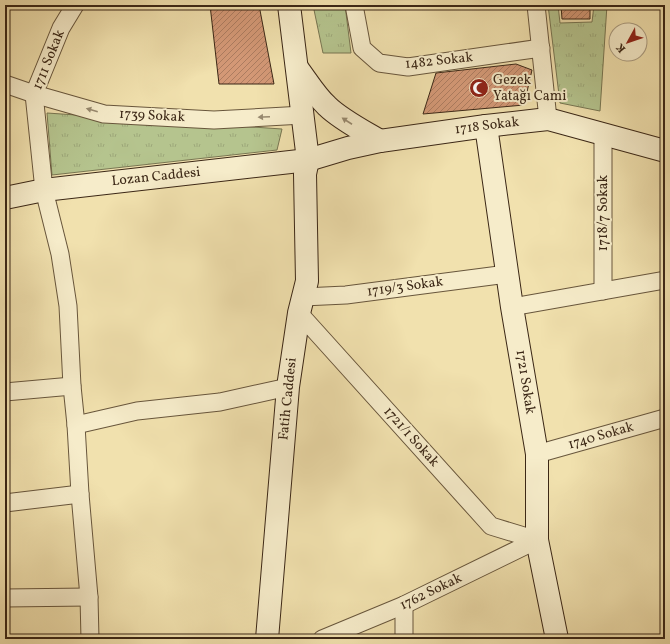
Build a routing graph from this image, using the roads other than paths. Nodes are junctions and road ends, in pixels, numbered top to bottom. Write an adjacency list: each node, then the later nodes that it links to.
1 (75, 5): 8 (street, 1711 Sokak)
2 (289, 5): 6 (main road, Fatih Caddesi)
3 (354, 5): 5 (street, 1482 Sokak)
4 (536, 5): 5 (street)
5 (540, 48): 10 (street)
6 (296, 67): 9 (main road, Fatih Caddesi); 13 (main road, one-way to 6)
7 (5, 84): 8 (street, 1739 Sokak)
8 (34, 94): 9 (street, 1739 Sokak, one-way to 8); 16 (street, 1711 Sokak)
9 (303, 115): 15 (main road, Fatih Caddesi)
10 (548, 119): 11 (main road, 1718 Sokak); 12 (main road, 1718 Sokak)
11 (486, 126): 13 (main road, 1718 Sokak); 18 (main road, 1721 Sokak)
12 (604, 134): 14 (main road, 1718 Sokak); 20 (street, 1718/7 Sokak)
13 (380, 142): 15 (main road, 1718 Sokak)
14 (665, 151)
15 (308, 160): 16 (main road, Lozan Caddesi); 21 (main road, Fatih Caddesi)
16 (44, 190): 17 (main road, Lozan Caddesi); 23 (street, 1711 Sokak)
17 (5, 198)
18 (507, 274): 21 (street, 1719/3 Sokak); 22 (main road, 1721 Sokak)
19 (665, 280): 20 (street)
20 (603, 291): 22 (street)
21 (301, 305): 24 (main road, Fatih Caddesi); 31 (street, 1721/1 Sokak)
22 (512, 307): 28 (main road, 1721 Sokak)
23 (72, 386): 25 (street); 27 (street, 1711 Sokak)
24 (288, 388): 27 (street); 36 (main road, Fatih Caddesi)
25 (5, 392)
26 (665, 418): 28 (street, 1740 Sokak)
27 (76, 425): 29 (street, 1711 Sokak)
28 (537, 454): 31 (main road, 1721 Sokak)
29 (80, 494): 30 (street); 32 (street, 1711 Sokak)
30 (5, 503)
31 (537, 540): 34 (street, 1762 Sokak); 39 (main road, 1721 Sokak)
32 (89, 597): 33 (street); 35 (street, 1711 Sokak)
33 (5, 598)
34 (404, 605): 37 (street, 1762 Sokak); 38 (street)
35 (90, 639)
36 (267, 639)
37 (322, 639)
38 (404, 639)
39 (557, 639)

